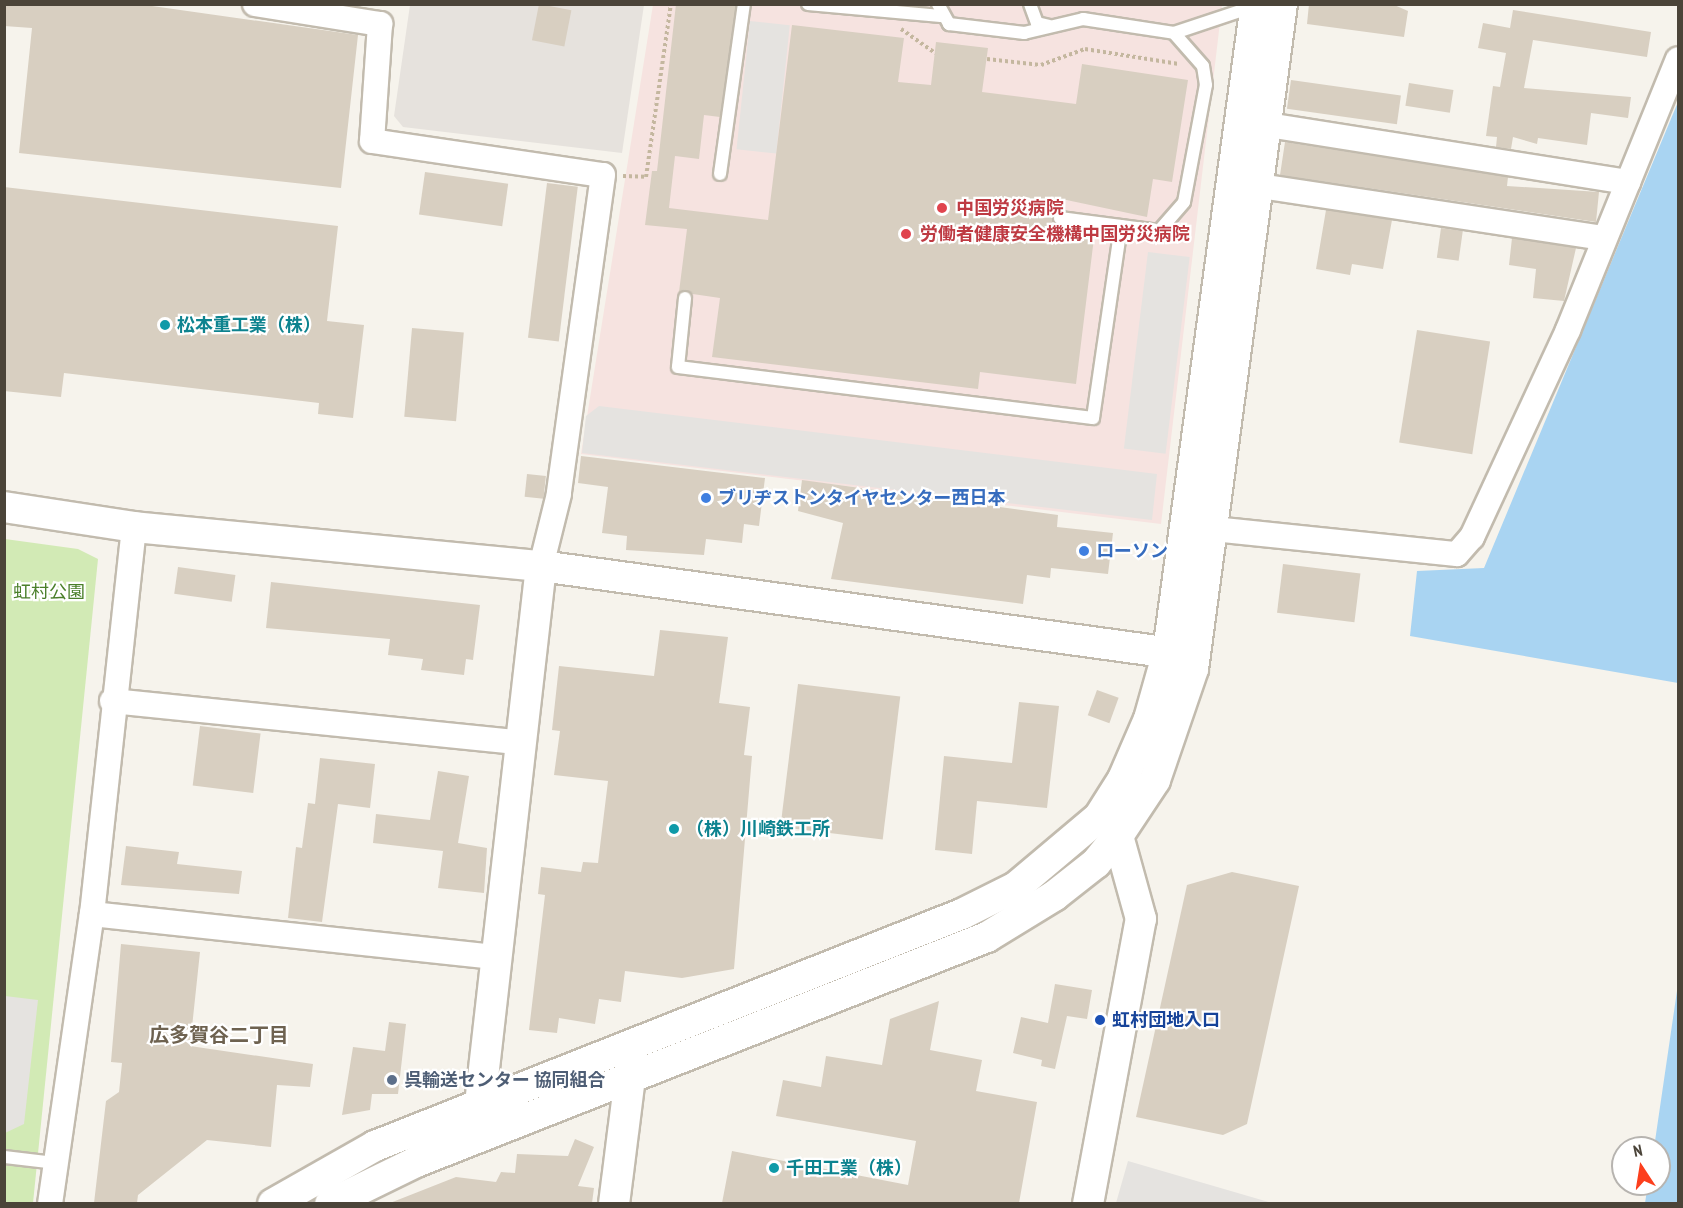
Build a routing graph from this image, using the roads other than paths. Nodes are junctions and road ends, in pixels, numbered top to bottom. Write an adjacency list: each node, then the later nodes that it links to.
1 (255, 4): 22 (street)
2 (744, 4): 12 (lane)
3 (808, 4): 6 (lane)
4 (1030, 4): 8 (lane)
5 (1264, 6): 9 (lane); 11 (street)
6 (894, 9): 7 (lane)
7 (939, 10): 8 (lane)
8 (1050, 27): 9 (lane)
9 (1174, 33): 16 (lane)
10 (1678, 59): 13 (street)
11 (1253, 122): 13 (street); 14 (street)
12 (720, 174)
13 (1628, 182): 17 (street)
14 (1245, 183): 17 (street); 21 (street)
15 (1060, 218): 16 (lane)
16 (1121, 226): 18 (lane)
17 (1604, 238): 21 (street)
18 (685, 298)
19 (4, 507): 20 (street)
20 (134, 527): 22 (street); 24 (street)
21 (1198, 527): 23 (street)
22 (541, 567): 23 (street); 25 (street)
23 (1181, 654): 26 (street)
24 (112, 701): 25 (street); 27 (street)
25 (522, 743): 28 (street)
26 (1108, 826): 29 (street); 30 (street); 39 (street)
27 (92, 914): 28 (street); 34 (street)
28 (497, 957): 31 (street)
29 (635, 1042): 30 (street); 31 (street)
30 (630, 1078): 32 (street); 38 (street)
31 (480, 1104): 32 (street); 36 (street)
32 (489, 1133): 37 (street)
33 (4, 1157): 34 (lane)
34 (55, 1163): 35 (street)
35 (50, 1203)
36 (273, 1203)
37 (330, 1203)
38 (614, 1203)
39 (1088, 1203)

